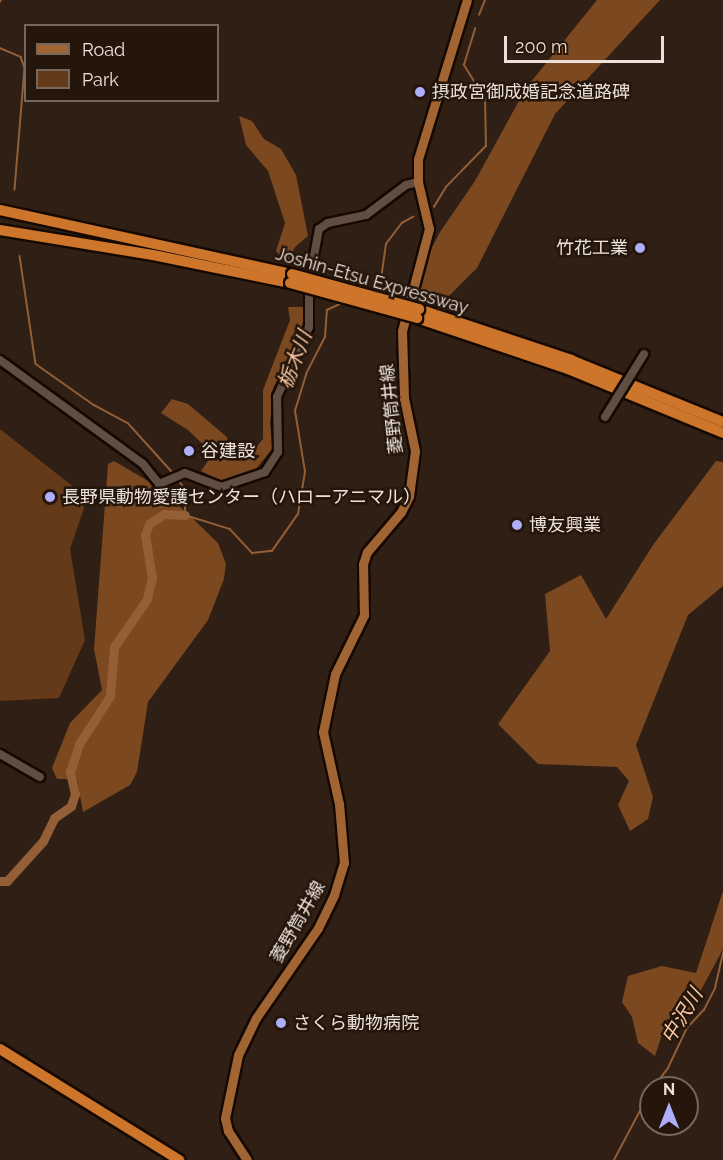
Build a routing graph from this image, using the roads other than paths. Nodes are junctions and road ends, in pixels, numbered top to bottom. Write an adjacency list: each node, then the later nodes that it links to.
1 (467, 0): 2 (main road, 菱野筒井線)
2 (418, 182): 8 (street); 16 (main road, 菱野筒井線)
3 (0, 210): 5 (highway, Joshin-Etsu Expressway)
4 (0, 230): 5 (highway, Joshin-Etsu Expressway)
5 (291, 279): 6 (highway, Joshin-Etsu Expressway, bridge)
6 (418, 314): 10 (highway, Joshin-Etsu Expressway); 11 (highway, Joshin-Etsu Expressway)
7 (645, 351): 9 (street, bridge)
8 (0, 360)
9 (605, 417)
10 (723, 422)
11 (723, 433)
12 (0, 754): 13 (street)
13 (40, 777)
14 (0, 1049): 15 (highway)
15 (179, 1160)
16 (247, 1160)

